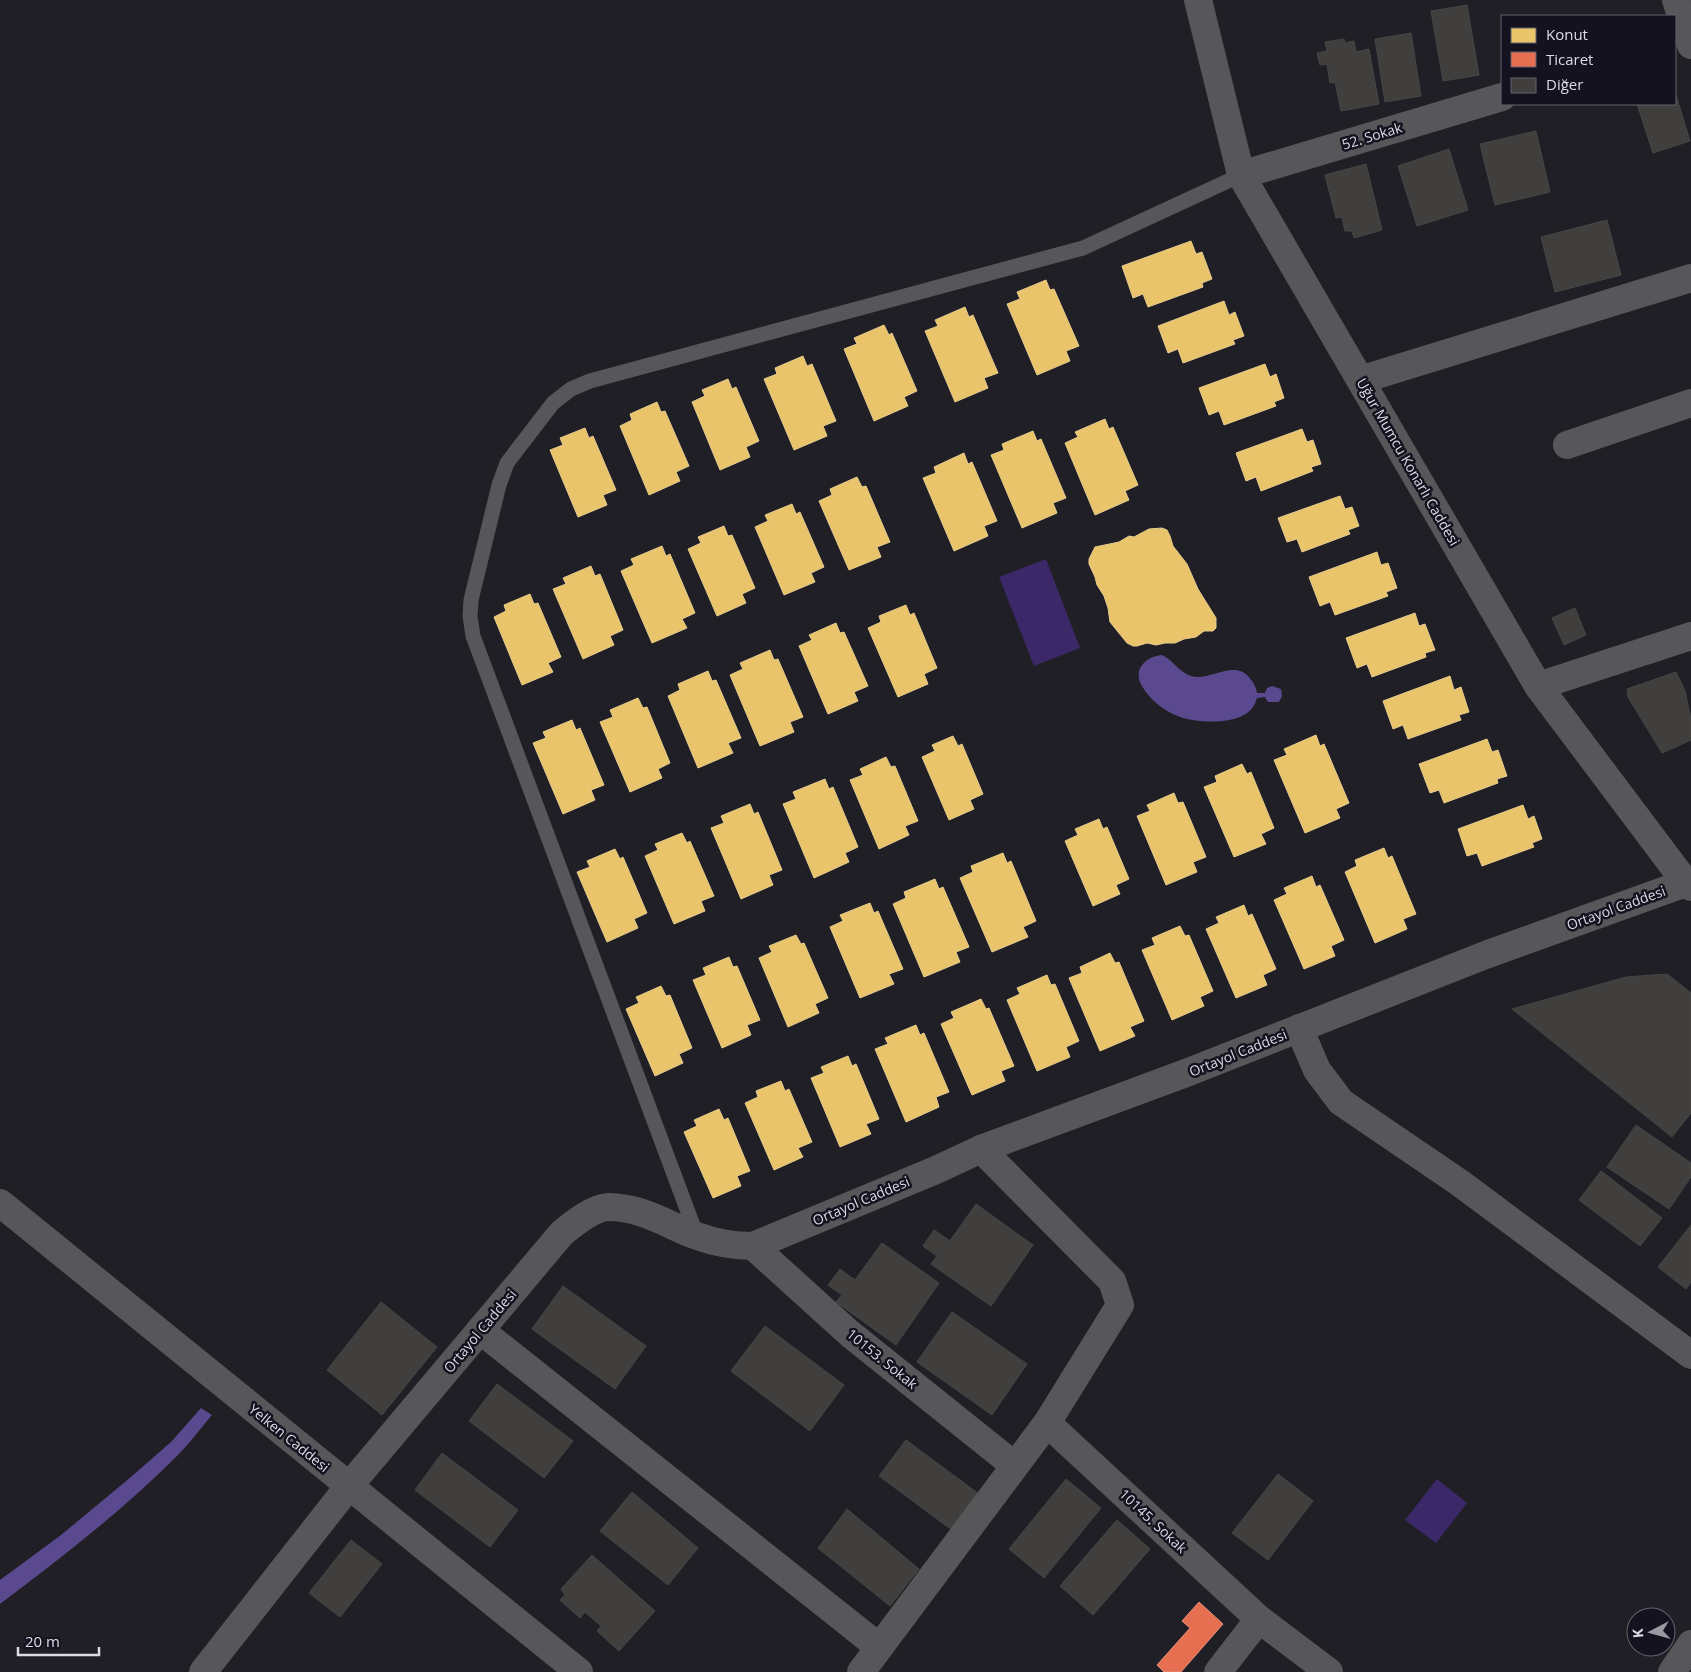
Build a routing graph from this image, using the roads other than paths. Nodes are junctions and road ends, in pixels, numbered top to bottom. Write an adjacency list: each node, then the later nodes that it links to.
1 (1198, 0): 5 (street, Uğur Mumcu Konarlı Caddesi)
2 (1676, 0): 3 (street)
3 (1687, 43)
4 (1501, 97): 5 (street, 52. Sokak)
5 (1241, 175): 7 (street, Uğur Mumcu Konarlı Caddesi); 16 (lane)
6 (1691, 278): 7 (street)
7 (1360, 380): 11 (street, Uğur Mumcu Konarlı Caddesi)
8 (1691, 403): 9 (street)
9 (1567, 445)
10 (1691, 636): 11 (street)
11 (1538, 686): 12 (street, Uğur Mumcu Konarlı Caddesi)
12 (1689, 884): 13 (street, Ortayol Caddesi)
13 (1299, 1028): 14 (street, Ortayol Caddesi); 19 (street)
14 (981, 1149): 17 (street, Ortayol Caddesi); 20 (street)
15 (0, 1203): 22 (street, Yelken Caddesi)
16 (697, 1236): 17 (street, Ortayol Caddesi); 18 (street, Ortayol Caddesi)
17 (753, 1246): 21 (street, 10153. Sokak)
18 (480, 1330): 22 (street, Ortayol Caddesi); 25 (street)
19 (1691, 1355)
20 (1047, 1423): 21 (street); 23 (street, 10145. Sokak)
21 (1015, 1466): 25 (street)
22 (349, 1486): 26 (street, Ortayol Caddesi); 27 (street, Yelken Caddesi)
23 (1259, 1619): 29 (street); 30 (street, 10145. Sokak)
24 (1691, 1644): 31 (street)
25 (879, 1647): 28 (street)
26 (203, 1672)
27 (579, 1672)
28 (861, 1672)
29 (1218, 1672)
30 (1329, 1672)
31 (1672, 1672)

